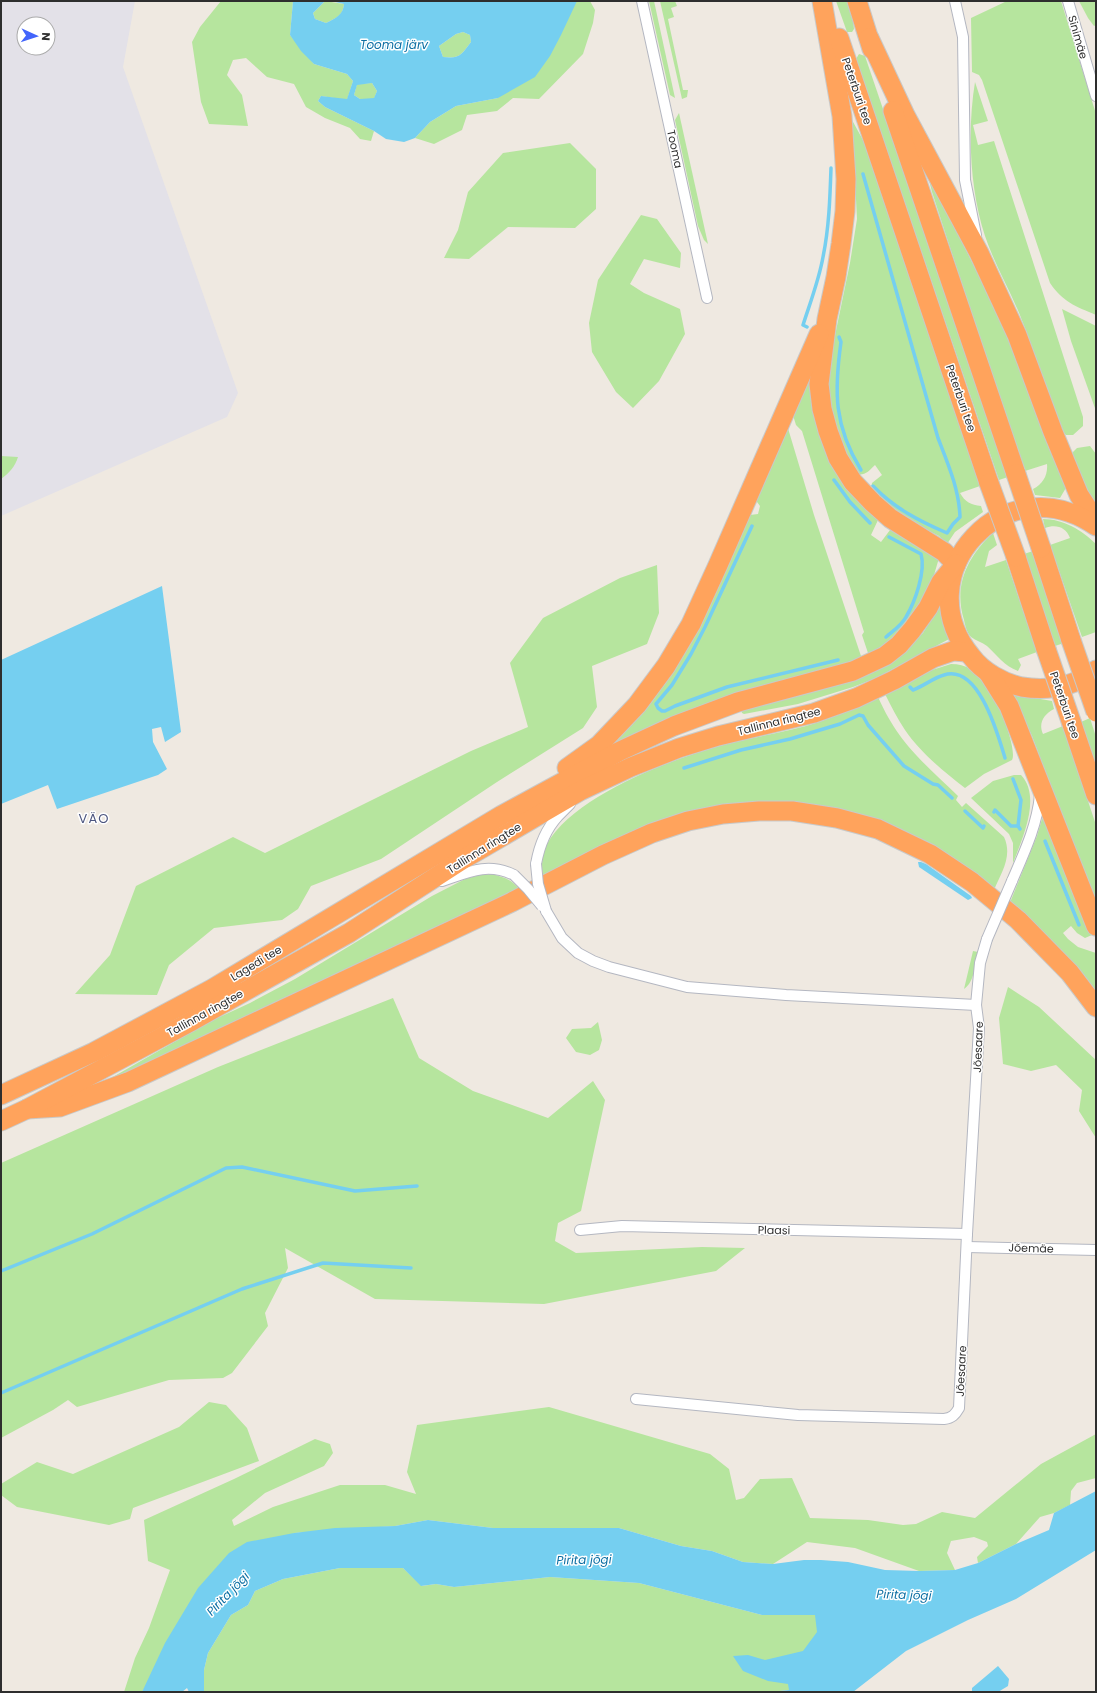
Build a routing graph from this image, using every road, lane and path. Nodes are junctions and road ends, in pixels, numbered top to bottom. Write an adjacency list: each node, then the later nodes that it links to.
1 (642, 1): 10 (street, Tooma)
2 (822, 1): 11 (highway)
3 (826, 1): 21 (highway, Peterburi tee, bridge)
4 (857, 1): 7 (highway)
5 (955, 1): 9 (street)
6 (1068, 1): 8 (street, Sinimäe)
7 (869, 38): 9 (highway); 18 (highway, bridge)
8 (1096, 96)
9 (980, 253): 12 (highway)
10 (707, 298)
11 (827, 319): 14 (highway); 22 (highway)
12 (1096, 521)
13 (1096, 526): 14 (highway)
14 (956, 564): 15 (highway); 22 (highway, Tallinna ringtee)
15 (967, 652): 17 (highway); 20 (highway, Tallinna ringtee)
16 (1096, 670): 17 (highway)
17 (989, 674): 19 (highway)
18 (1096, 712)
19 (1041, 786): 25 (highway); 26 (street, Jõesaare, bridge)
20 (580, 791): 23 (highway, Tallinna ringtee); 24 (street, bridge)
21 (1096, 796)
22 (502, 815): 28 (highway, Lagedi tee)
23 (420, 889): 24 (street, bridge); 29 (highway, Tallinna ringtee)
24 (546, 911): 26 (street)
25 (1096, 926)
26 (976, 1005): 32 (street, Jõesaare)
27 (1096, 1007): 29 (highway)
28 (1, 1095)
29 (27, 1109): 30 (highway)
30 (1, 1120)
31 (580, 1230): 32 (street, Plaasi)
32 (967, 1234): 33 (street, Jõesaare)
33 (967, 1247): 34 (street, Jõemäe); 35 (street, Jõesaare)
34 (1096, 1250)
35 (636, 1399)

